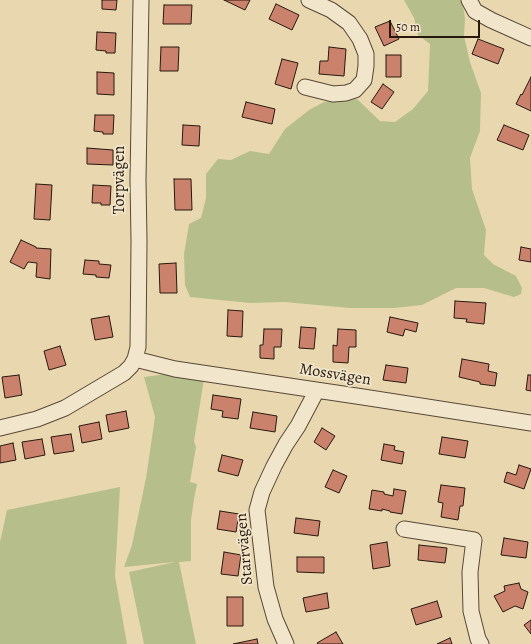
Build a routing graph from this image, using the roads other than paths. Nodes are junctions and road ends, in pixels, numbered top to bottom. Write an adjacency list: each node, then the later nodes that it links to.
1 (141, 0): 6 (street, Torpvägen)
2 (309, 0): 5 (street)
3 (469, 0): 4 (street)
4 (531, 38)
5 (305, 87)
6 (135, 359): 7 (street, Mossvägen); 9 (street)
7 (317, 390): 8 (street, Mossvägen); 11 (street, Starrvägen)
8 (531, 424)
9 (0, 428)
10 (404, 529): 12 (street)
11 (286, 644)
12 (482, 644)

